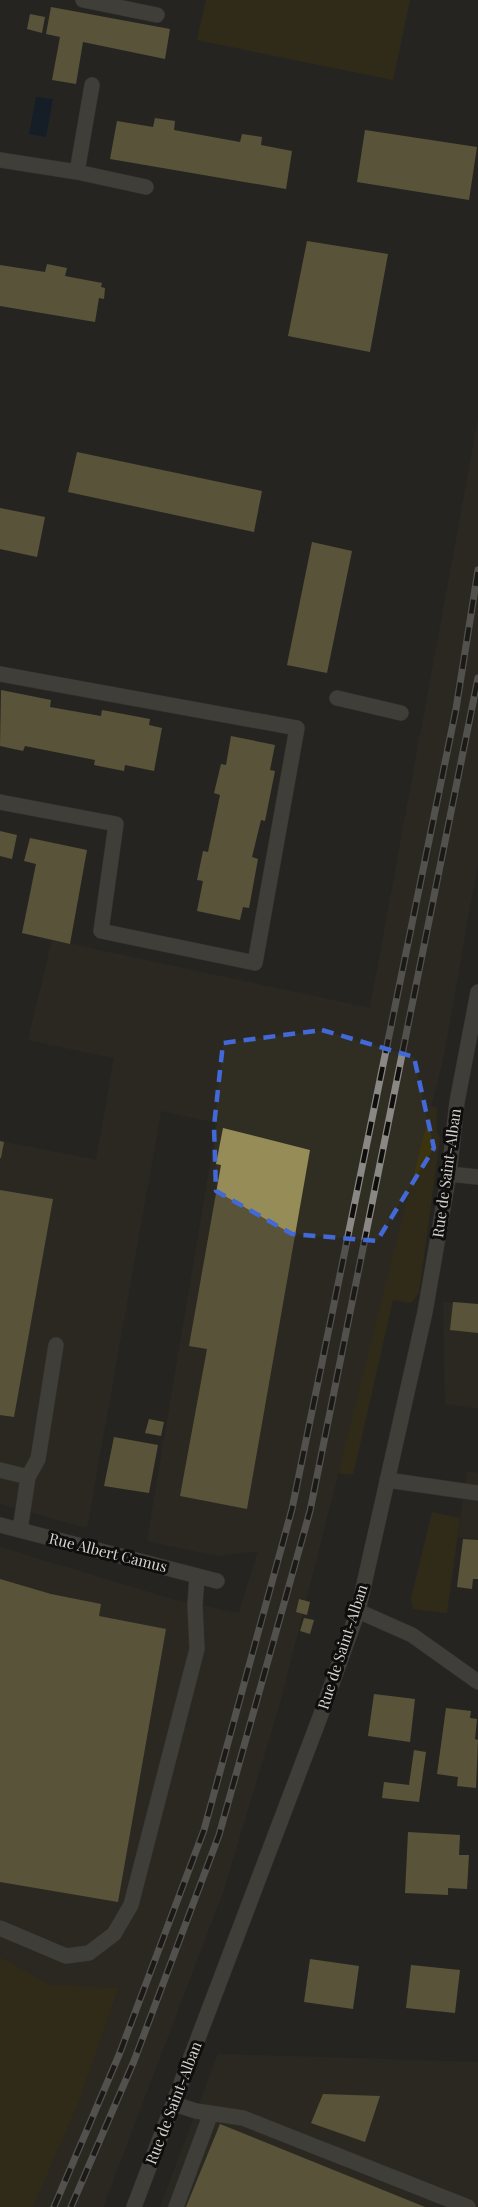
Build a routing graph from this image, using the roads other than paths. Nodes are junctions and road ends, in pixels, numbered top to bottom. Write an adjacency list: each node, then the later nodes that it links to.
1 (83, 0): 2 (street)
2 (158, 15)
3 (92, 85): 5 (street)
4 (0, 160): 5 (street)
5 (76, 172): 6 (street)
6 (146, 187)
7 (0, 674): 10 (street)
8 (337, 698): 9 (street)
9 (401, 713)
10 (0, 802)
11 (478, 992): 12 (street, Rue de Saint-Alban)
12 (449, 1174): 13 (street); 17 (street, Rue de Saint-Alban)
13 (478, 1177)
14 (56, 1345): 16 (street)
15 (0, 1470): 16 (street)
16 (28, 1477): 20 (street)
17 (387, 1480): 18 (street); 23 (street, Rue de Saint-Alban)
18 (478, 1493)
19 (0, 1525): 20 (street, Rue Albert Camus)
20 (20, 1530): 21 (street, Rue Albert Camus)
21 (197, 1576): 22 (street, Rue Albert Camus); 25 (street)
22 (217, 1581)
23 (358, 1611): 24 (street); 26 (street, Rue de Saint-Alban)
24 (478, 1682)
25 (0, 1928)
26 (174, 2104): 27 (street); 28 (street, Rue de Saint-Alban)
27 (211, 2113): 29 (street); 30 (street)
28 (134, 2207)
29 (176, 2207)
30 (468, 2207)

